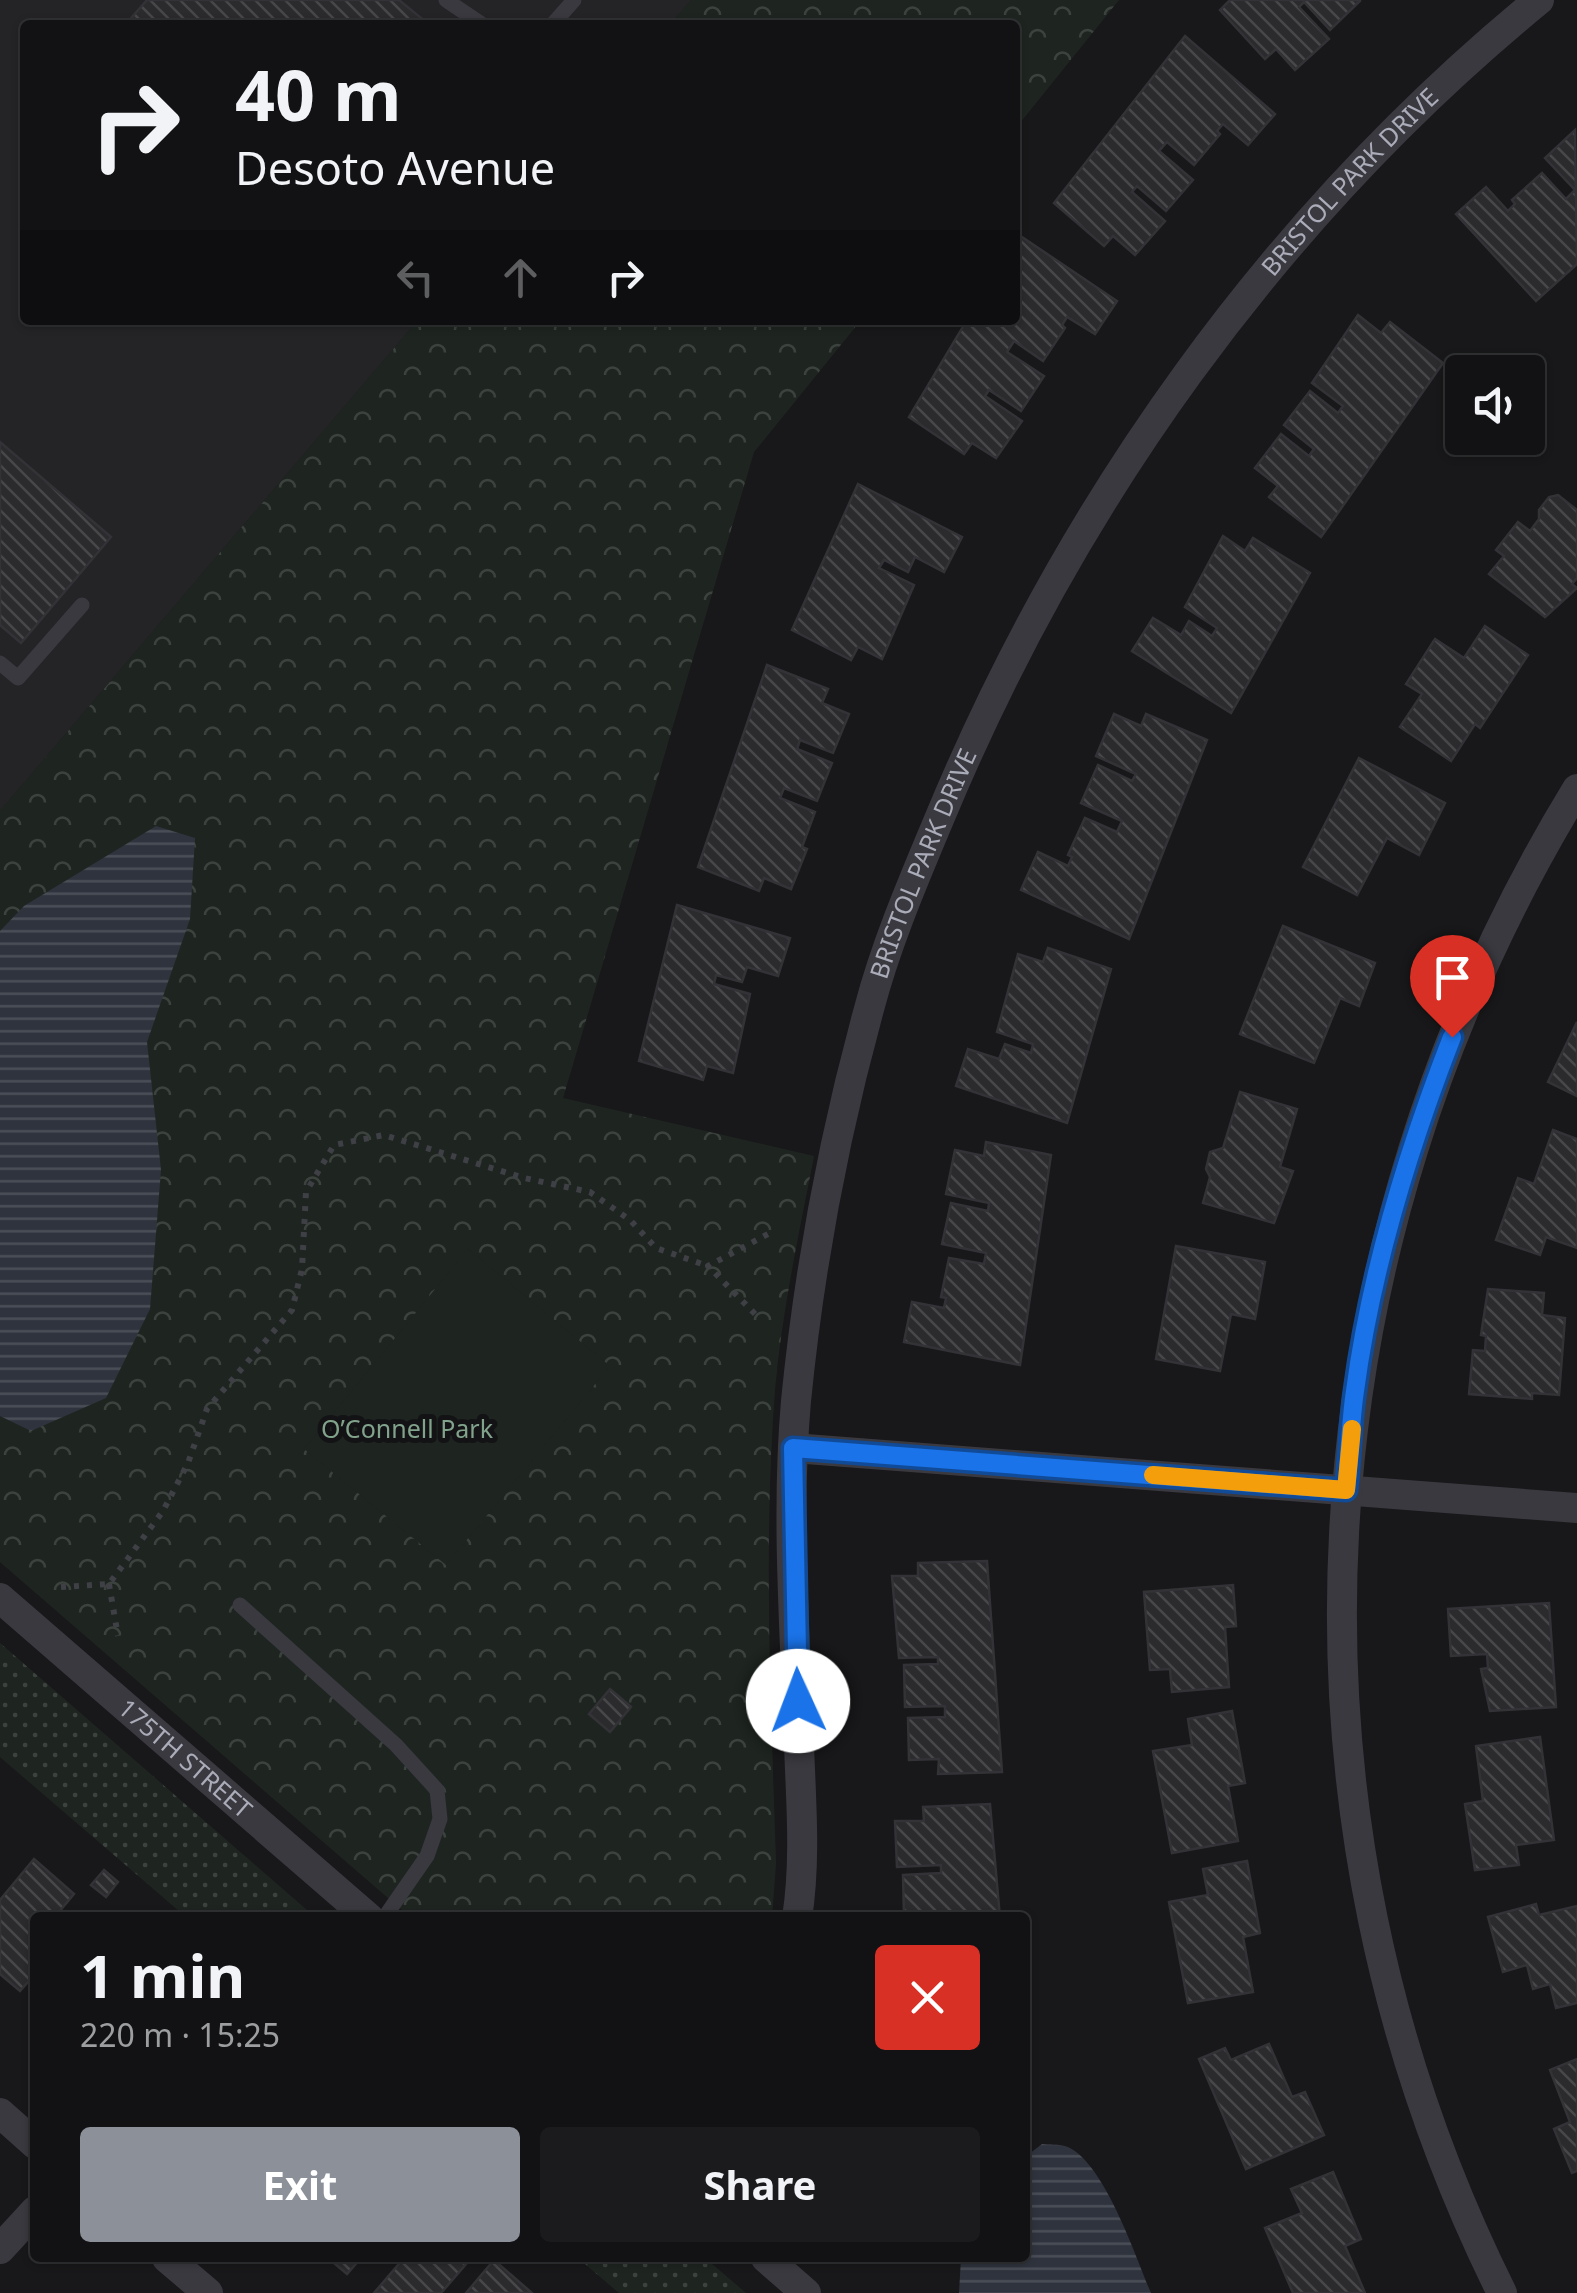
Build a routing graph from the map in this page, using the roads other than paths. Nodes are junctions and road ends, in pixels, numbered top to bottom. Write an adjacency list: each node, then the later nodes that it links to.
1 (446, 0): 4 (lane)
2 (574, 0): 5 (lane)
3 (1539, 0): 9 (street, BRISTOL PARK DRIVE)
4 (476, 20)
5 (556, 20)
6 (82, 605): 7 (lane)
7 (0, 662)
8 (1577, 789): 10 (street)
9 (793, 1448): 10 (street); 16 (street, BRISTOL PARK DRIVE)
10 (1346, 1490): 11 (street); 25 (street)
11 (1577, 1508)
12 (0, 1598): 14 (street, 175TH STREET)
13 (240, 1605): 15 (lane)
14 (362, 1912)
15 (388, 1912)
16 (798, 1912)
17 (0, 2113): 18 (street)
18 (30, 2140)
19 (30, 2216): 20 (street)
20 (0, 2250)
21 (172, 2262): 23 (street)
22 (771, 2262): 24 (street)
23 (208, 2293)
24 (806, 2293)
25 (1502, 2293)

